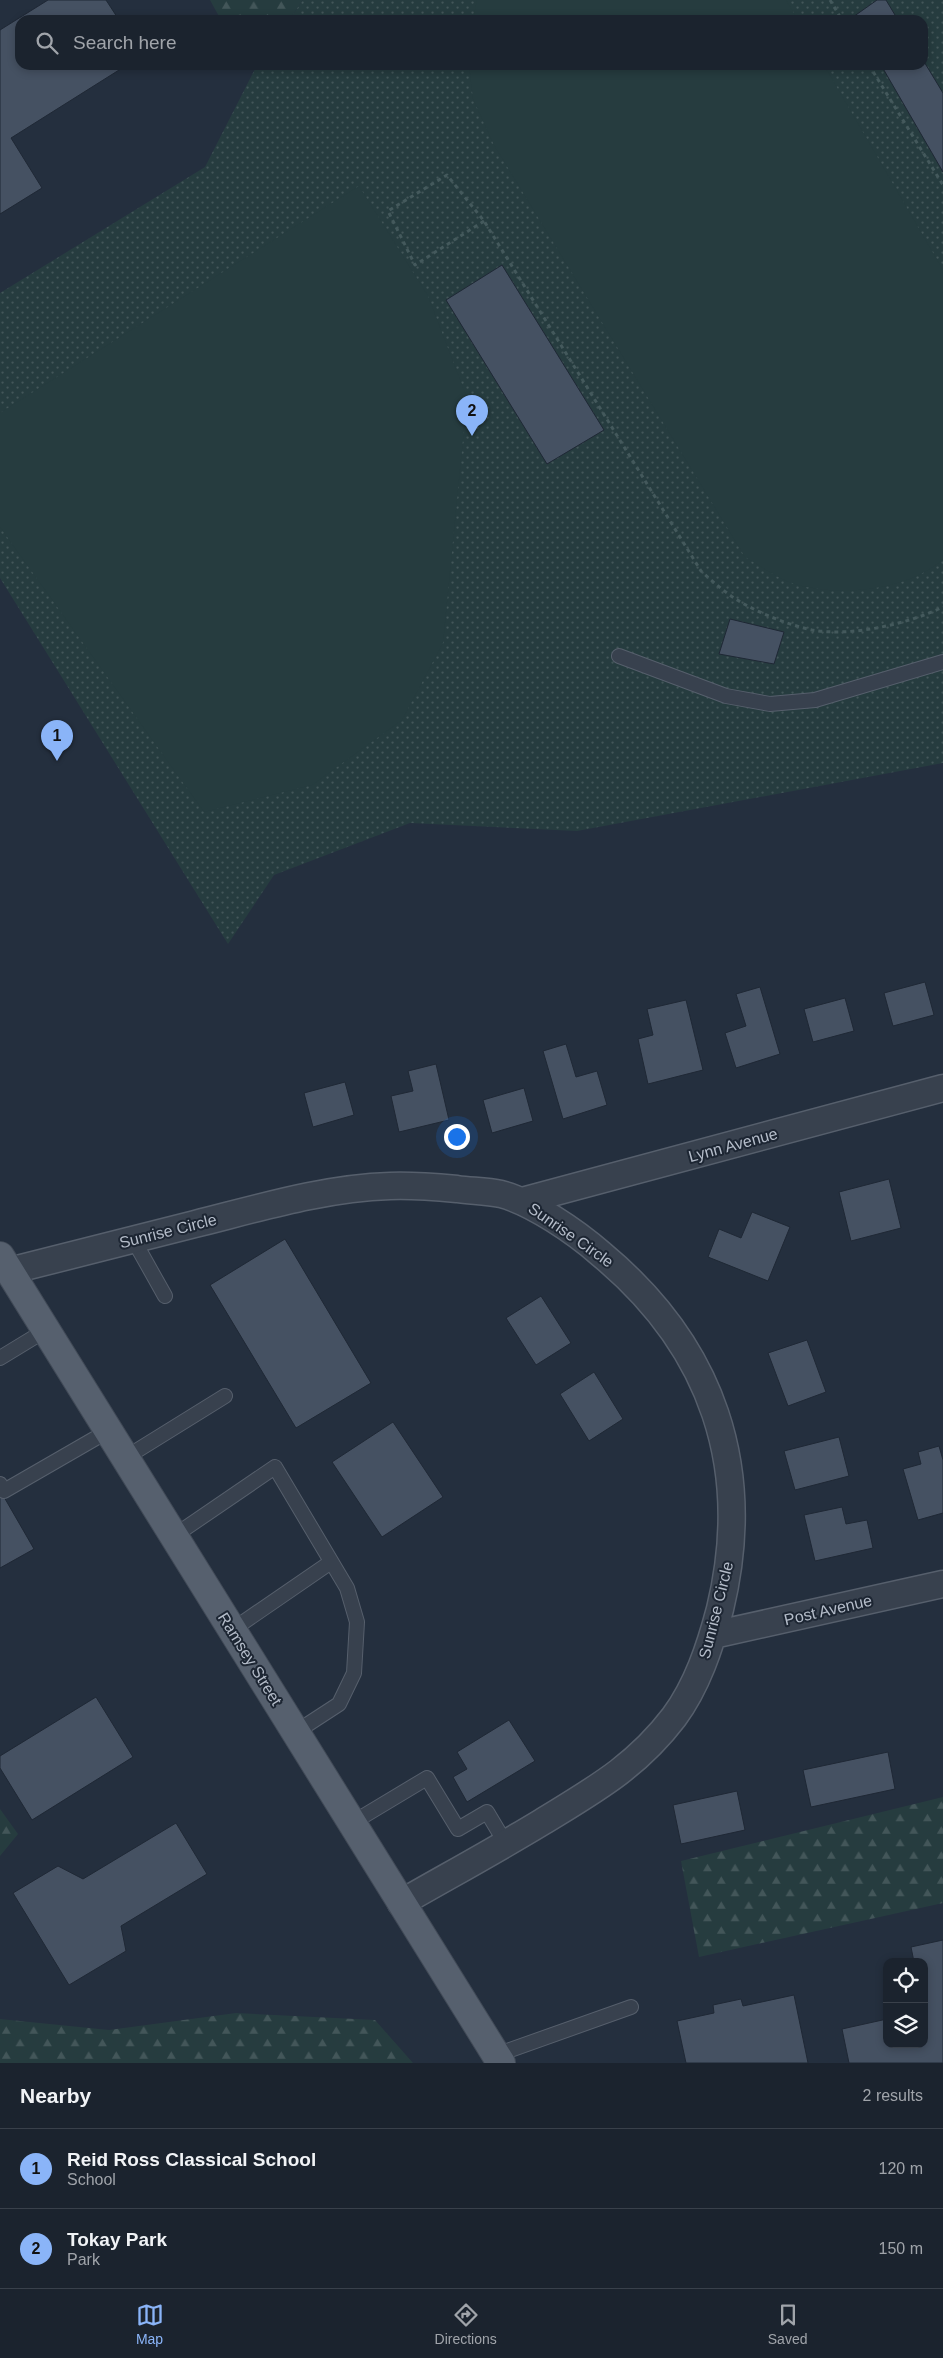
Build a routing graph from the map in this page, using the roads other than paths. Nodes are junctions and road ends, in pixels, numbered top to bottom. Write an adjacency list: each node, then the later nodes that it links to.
1 (619, 656): 2 (lane)
2 (943, 662)
3 (943, 1088): 4 (street, Lynn Avenue)
4 (522, 1201): 5 (street, Sunrise Circle); 18 (street, Sunrise Circle)
5 (133, 1240): 6 (street, Sunrise Circle); 7 (lane)
6 (5, 1263): 8 (main road, Ramsey Street)
7 (165, 1296)
8 (46, 1330): 9 (lane); 11 (main road, Ramsey Street)
9 (0, 1358)
10 (225, 1396): 12 (lane)
11 (108, 1430): 12 (main road, Ramsey Street); 13 (lane)
12 (125, 1458): 14 (main road, Ramsey Street)
13 (0, 1484)
14 (174, 1536): 15 (lane); 17 (main road, Ramsey Street)
15 (331, 1562): 17 (lane); 19 (lane)
16 (943, 1584): 18 (street, Post Avenue)
17 (232, 1630): 19 (main road, Ramsey Street)
18 (713, 1635): 21 (street, Sunrise Circle)
19 (296, 1732): 20 (main road, Ramsey Street)
20 (352, 1824): 21 (lane); 22 (main road, Ramsey Street)
21 (506, 1844): 22 (street, Sunrise Circle)
22 (401, 1903): 24 (main road, Ramsey Street)
23 (631, 2007): 24 (lane)
24 (498, 2059)

